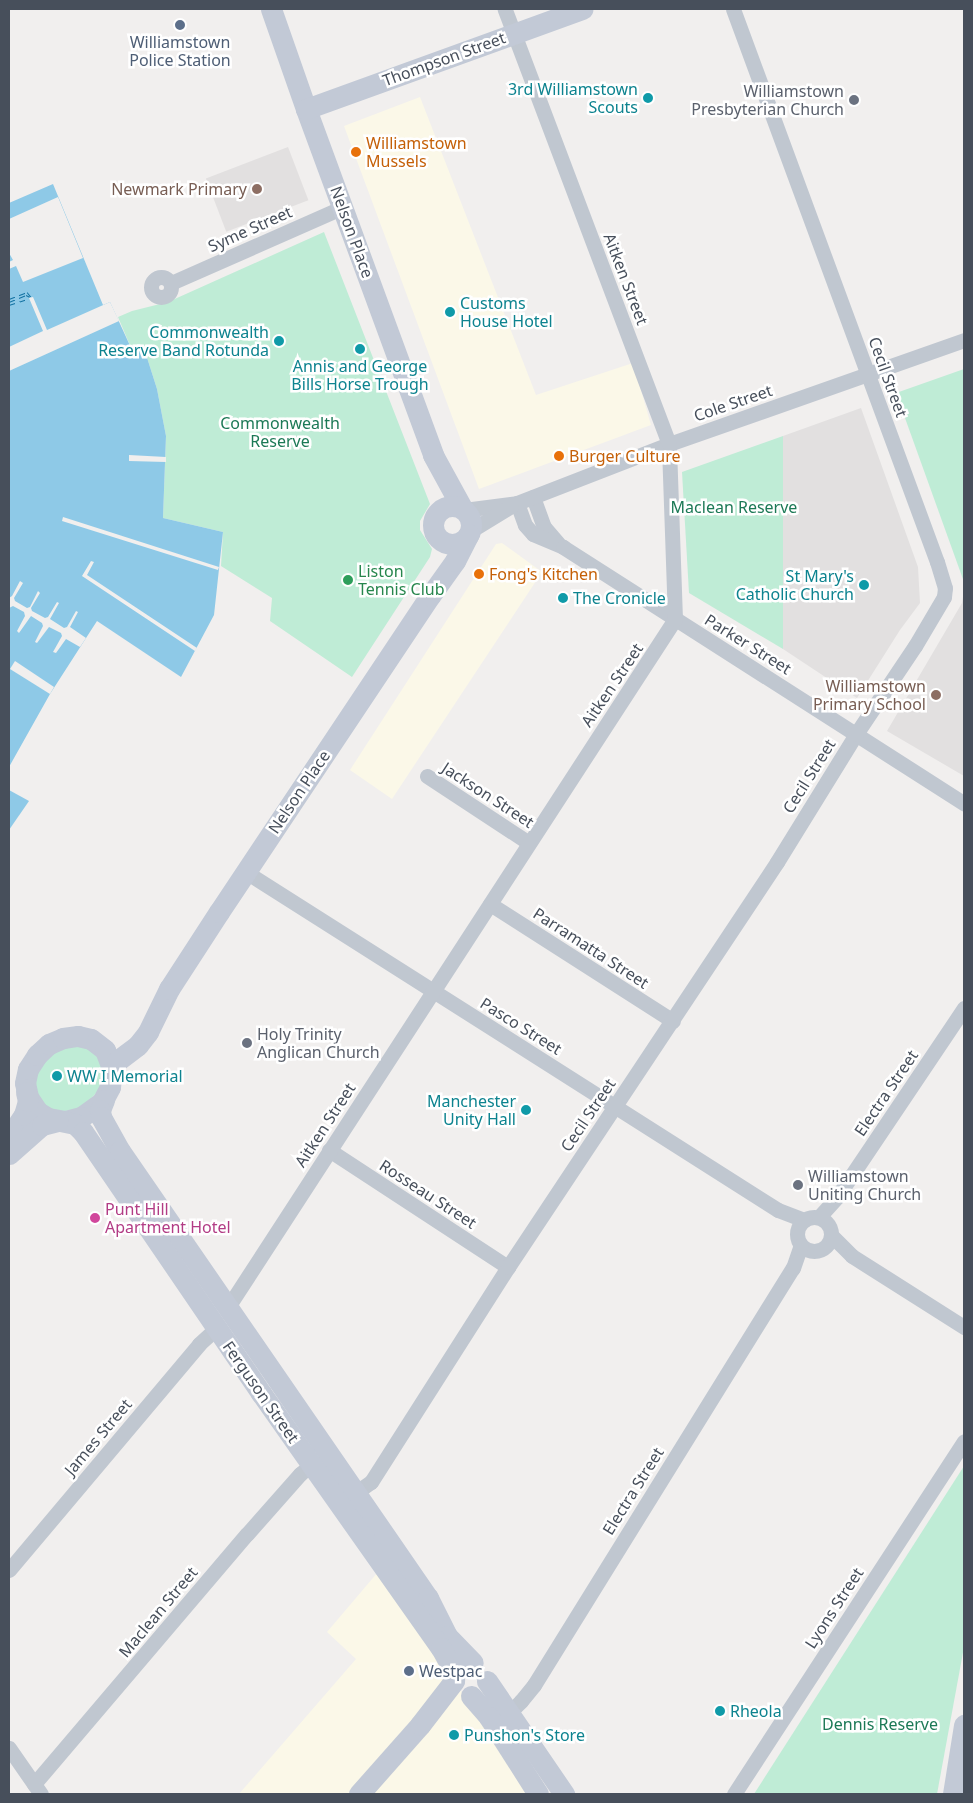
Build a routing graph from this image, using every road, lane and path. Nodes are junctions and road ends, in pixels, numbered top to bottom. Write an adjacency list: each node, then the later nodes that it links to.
1 (272, 9): 6 (street, Nelson Place)
2 (505, 9): 5 (street, Aitken Street)
3 (582, 9): 5 (street, Thompson Street)
4 (734, 9): 10 (street, Cecil Street)
5 (515, 34): 6 (street, Thompson Street); 11 (street, Aitken Street)
6 (306, 109): 7 (street, Nelson Place)
7 (343, 207): 8 (street, Syme Street); 12 (street, Nelson Place)
8 (171, 283)
9 (964, 340): 10 (street, Cole Street)
10 (868, 374): 11 (street, Cole Street); 21 (street, Cecil Street)
11 (669, 444): 13 (street, Cole Street); 20 (street, Aitken Street)
12 (434, 455): 15 (street, Nelson Place); 16 (street, Nelson Place)
13 (532, 497): 14 (street, Cole Street); 18 (street, Parker Street)
14 (516, 503): 15 (street, Cole Street); 17 (street, Cole Street); 18 (street, Parker Street)
15 (463, 509): 16 (street); 17 (street)
16 (435, 524): 17 (street); 19 (street, Nelson Place)
17 (470, 533): 19 (street, Nelson Place)
18 (562, 547): 20 (street, Parker Street)
19 (430, 596): 25 (street, Nelson Place)
20 (675, 619): 21 (street, Parker Street); 24 (street, Aitken Street)
21 (856, 734): 23 (street, Parker Street); 30 (street, Cecil Street)
22 (427, 776): 24 (street, Jackson Street)
23 (964, 803)
24 (529, 843): 26 (street, Aitken Street)
25 (246, 872): 27 (street, Nelson Place); 28 (street, Pasco Street)
26 (490, 904): 28 (street, Aitken Street); 30 (street, Parramatta Street)
27 (170, 990): 31 (street, Nelson Place); 32 (street, Nelson Place)
28 (433, 991): 35 (street, Pasco Street); 38 (street, Aitken Street)
29 (964, 1008): 41 (street, Electra Street)
30 (673, 1021): 35 (street, Cecil Street)
31 (91, 1039): 32 (street); 33 (street)
32 (112, 1071): 34 (street)
33 (26, 1092): 36 (street); 37 (street)
34 (104, 1100): 36 (street); 43 (street, Ferguson Street)
35 (614, 1105): 40 (street, Pasco Street); 42 (street, Cecil Street)
36 (59, 1121): 39 (street); 44 (street, Ferguson Street)
37 (9, 1137)
38 (329, 1150): 42 (street, Rosseau Street); 43 (street, Aitken Street)
39 (9, 1154)
40 (800, 1224): 41 (street); 41 (street)
41 (819, 1236): 45 (street); 51 (street, Electra Street)
42 (508, 1266): 48 (street, Cecil Street)
43 (228, 1307): 48 (street, Ferguson Street)
44 (217, 1328): 47 (street, Ferguson Street); 49 (street, James Street)
45 (964, 1328)
46 (964, 1441): 58 (street, Lyons Street)
47 (312, 1465): 48 (street, Ferguson Street); 54 (street, Maclean Street)
48 (347, 1498): 50 (street, Ferguson Street)
49 (9, 1570)
50 (464, 1682): 51 (street, Ferguson Street); 51 (street, Ferguson Street); 55 (street)
51 (502, 1720): 56 (street, Ferguson Street); 57 (street, Ferguson Street)
52 (964, 1725): 59 (street)
53 (9, 1748): 54 (street)
54 (38, 1789)
55 (359, 1794)
56 (538, 1794)
57 (564, 1794)
58 (734, 1794)
59 (953, 1794)

